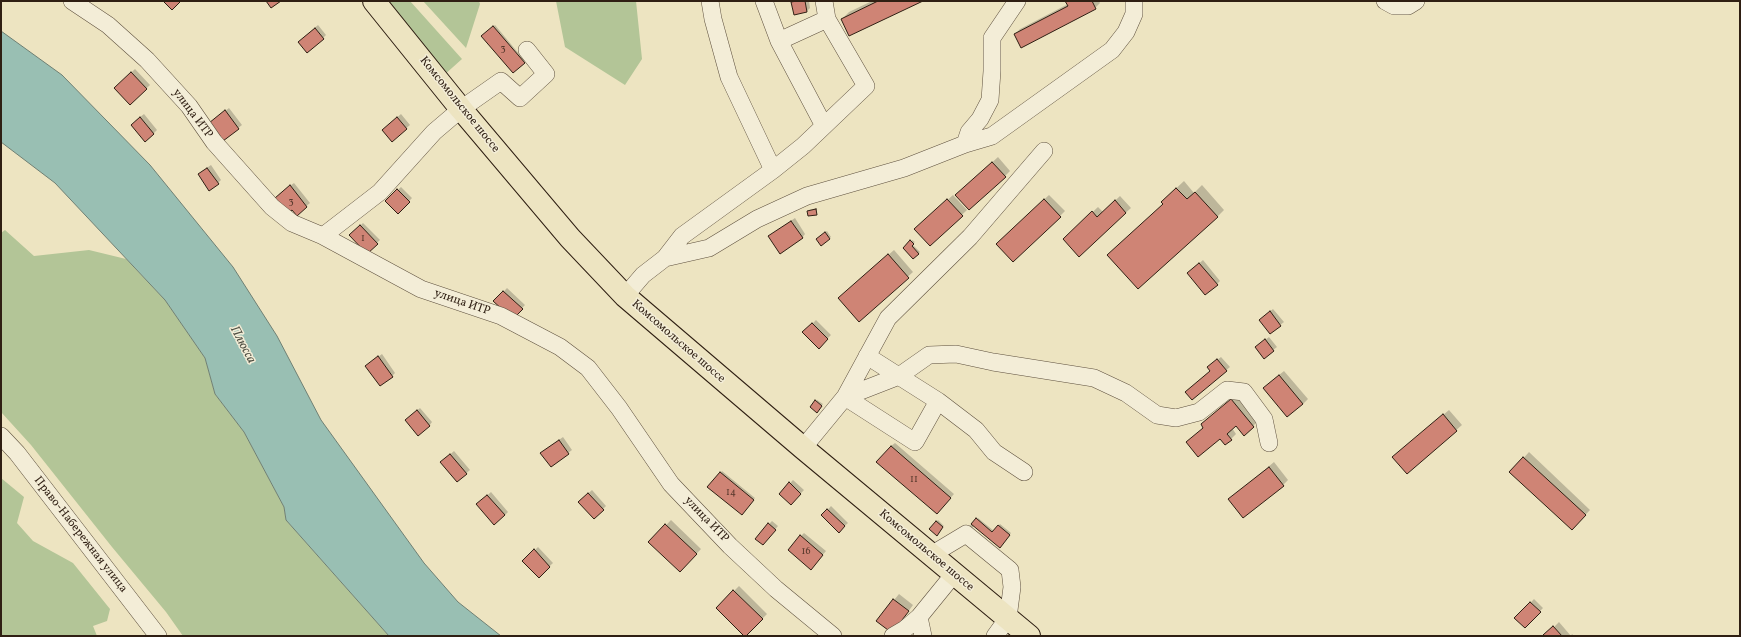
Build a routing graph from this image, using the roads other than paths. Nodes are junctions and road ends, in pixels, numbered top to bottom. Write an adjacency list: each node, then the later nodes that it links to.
1 (72, 1): 18 (street, улица ИТР)
2 (374, 1): 13 (main road, Комсомольское шоссе)
3 (710, 1): 17 (street)
4 (764, 1): 11 (street)
5 (824, 1): 10 (street)
6 (1017, 1): 15 (street)
7 (1134, 1): 15 (street)
8 (1385, 1): 9 (street)
9 (1416, 1)
10 (827, 19): 11 (street); 14 (street)
11 (779, 41): 14 (street)
12 (527, 50): 13 (street)
13 (461, 108): 18 (street); 20 (main road, Комсомольское шоссе)
14 (824, 126): 17 (street)
15 (965, 144): 19 (street)
16 (1044, 151): 21 (street)
17 (773, 170): 19 (street)
18 (323, 236): 33 (street, улица ИТР)
19 (665, 258): 20 (street)
20 (624, 296): 27 (main road, Комсомольское шоссе)
21 (867, 356): 22 (street); 23 (street)
22 (899, 376): 23 (street); 24 (street); 26 (street)
23 (845, 397): 24 (street); 27 (street)
24 (938, 401): 28 (street)
25 (1, 436): 34 (street, Право-Набережная улица)
26 (1269, 443)
27 (803, 448): 29 (main road, Комсомольское шоссе)
28 (1024, 472)
29 (931, 555): 30 (main road, Комсомольское шоссе); 32 (street)
30 (954, 574): 31 (street); 32 (main road, Комсомольское шоссе)
31 (920, 616): 35 (street); 36 (street)
32 (1008, 618): 37 (street); 38 (main road, Комсомольское шоссе)
33 (834, 635)
34 (158, 636)
35 (893, 636)
36 (923, 636)
37 (995, 636)
38 (1029, 636)

